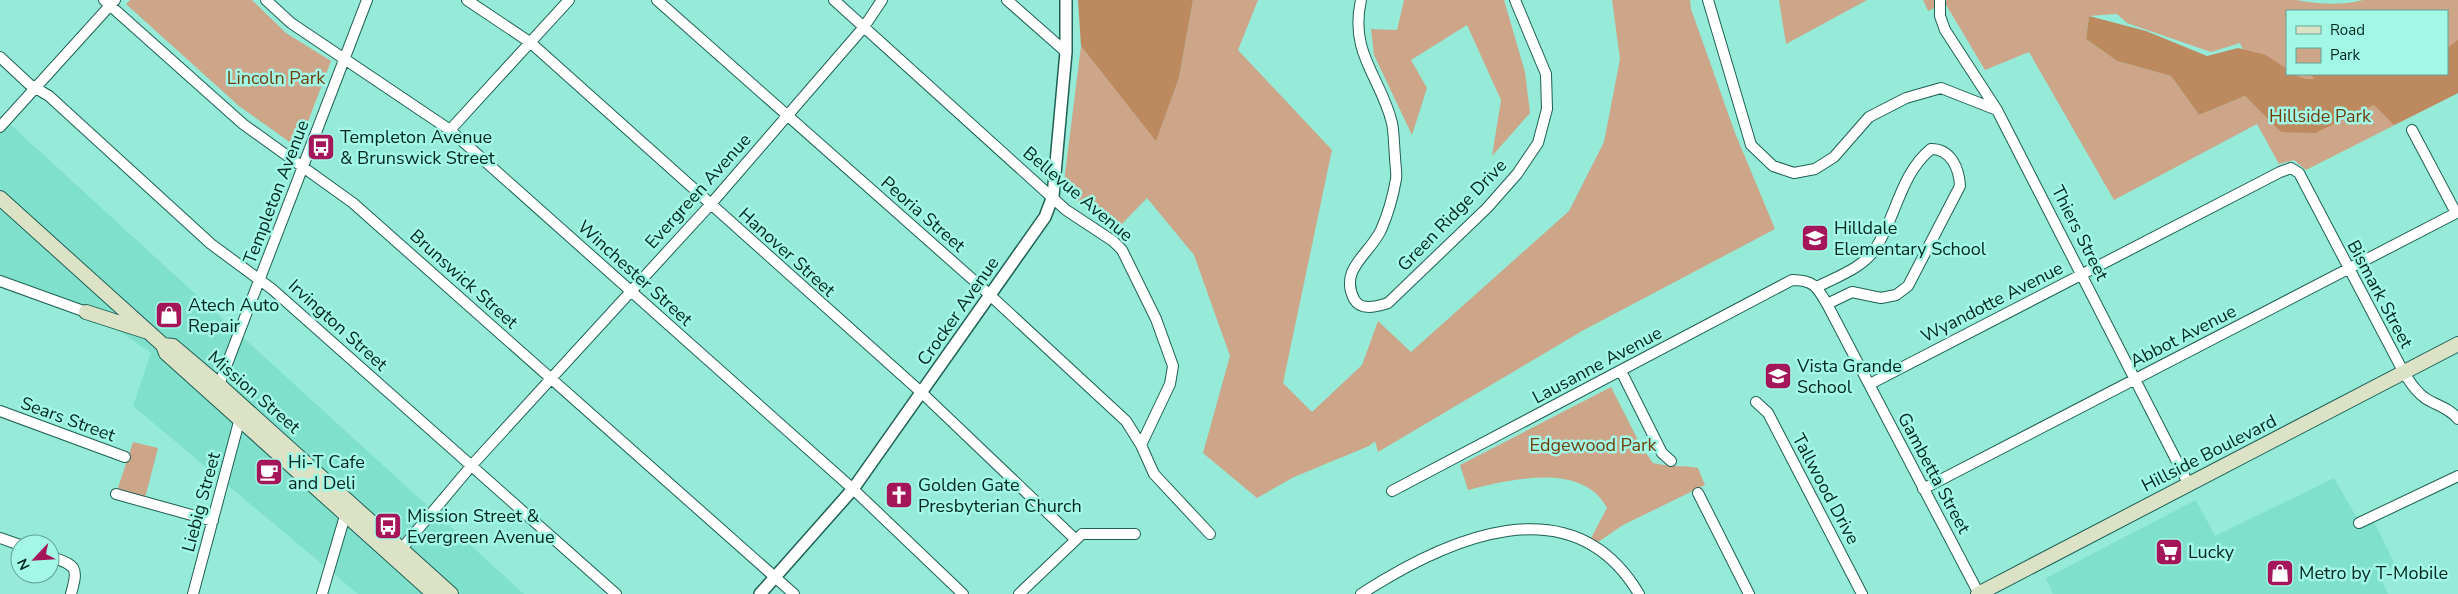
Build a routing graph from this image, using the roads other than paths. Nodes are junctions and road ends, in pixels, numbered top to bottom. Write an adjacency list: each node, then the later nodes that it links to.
1 (266, 0): 19 (street, Winchester Street)
2 (367, 0): 19 (street, Templeton Avenue)
3 (467, 0): 16 (street, Hanover Street)
4 (568, 0): 16 (street)
5 (657, 0): 22 (street, Peoria Street)
6 (834, 0): 15 (street, Bellevue Avenue)
7 (882, 0): 15 (street, Evergreen Avenue)
8 (1007, 0): 17 (street)
9 (1066, 0): 17 (street, Crocker Avenue)
10 (1361, 0): 11 (street, Green Ridge Drive)
11 (1515, 0)
12 (1708, 0): 21 (street)
13 (1940, 0): 21 (street, Thiers Street)
14 (110, 2): 20 (street); 26 (street, Brunswick Street)
15 (864, 27): 22 (street, Evergreen Avenue); 28 (street, Bellevue Avenue)
16 (531, 43): 24 (street); 30 (street, Hanover Street)
17 (1066, 52): 28 (street, Crocker Avenue)
18 (0, 57): 20 (street, Irvington Street)
19 (344, 58): 24 (street, Winchester Street); 26 (street, Templeton Avenue)
20 (34, 88): 23 (street); 34 (street, Irvington Street)
21 (1997, 110): 33 (street, Thiers Street)
22 (787, 116): 30 (street, Evergreen Avenue); 38 (street, Peoria Street)
23 (0, 127)
24 (450, 130): 37 (street, Winchester Street)
25 (2412, 130): 31 (street)
26 (302, 167): 34 (street, Templeton Avenue); 46 (street, Brunswick Street)
27 (2291, 168): 32 (street, Bismark Street); 33 (street, Wyandotte Avenue)
28 (1053, 196): 38 (street, Crocker Avenue); 55 (street, Bellevue Avenue)
29 (0, 198): 39 (main road, Mission Street)
30 (710, 205): 37 (street, Evergreen Avenue); 50 (street, Hanover Street)
31 (2457, 212): 32 (street, Abbot Avenue)
32 (2349, 268): 45 (street, Bismark Street); 47 (street, Abbot Avenue)
33 (2083, 274): 47 (street, Thiers Street); 48 (street, Wyandotte Avenue)
34 (260, 279): 49 (street, Templeton Avenue); 58 (street, Irvington Street)
35 (0, 281): 41 (street)
36 (1817, 287): 40 (street, Gambetta Street); 40 (street); 44 (street, Lausanne Avenue)
37 (630, 291): 46 (street, Evergreen Avenue); 61 (street, Winchester Street)
38 (990, 295): 50 (street, Crocker Avenue); 55 (street, Peoria Street)
39 (112, 299): 41 (main road); 42 (main road, Mission Street)
40 (1827, 304): 48 (street, Gambetta Street)
41 (86, 312): 42 (main road)
42 (149, 332): 49 (main road, Mission Street)
43 (2458, 344): 45 (main road, Hillside Boulevard)
44 (1621, 371): 57 (street); 63 (street, Lausanne Avenue)
45 (2404, 373): 54 (street, Bismark Street); 60 (main road, Hillside Boulevard)
46 (552, 378): 58 (street, Evergreen Avenue); 74 (street, Brunswick Street)
47 (2135, 379): 60 (street, Thiers Street); 62 (street, Abbot Avenue)
48 (1870, 384): 62 (street, Gambetta Street)
49 (216, 390): 53 (main road, Mission Street); 66 (main road, Mission Street)
50 (922, 393): 61 (street, Crocker Avenue); 71 (street, Hanover Street)
51 (1756, 402): 88 (street, Tallwood Drive)
52 (0, 411): 56 (street, Sears Street)
53 (240, 418): 66 (main road, Mission Street); 67 (street, Liebig Street)
54 (2458, 419)
55 (1141, 445): 70 (street, Peoria Street)
56 (125, 457)
57 (1671, 461)
58 (472, 466): 72 (street, Evergreen Avenue); 80 (street, Irvington Street)
59 (2458, 476): 68 (street)
60 (2189, 485): 89 (main road, Hillside Boulevard)
61 (853, 489): 74 (street, Crocker Avenue); 83 (street, Winchester Street)
62 (1923, 489): 89 (street, Gambetta Street)
63 (1392, 491)
64 (116, 494): 67 (street)
65 (1698, 494): 87 (street)
66 (348, 508): 72 (main road, Mission Street); 78 (street)
67 (213, 521): 77 (street, Liebig Street)
68 (2359, 523)
69 (1135, 534): 71 (street)
70 (1210, 534)
71 (1075, 539): 84 (street)
72 (398, 553): 75 (main road, Mission Street)
73 (60, 560): 76 (street)
74 (776, 577): 81 (street, Crocker Avenue); 82 (street, Brunswick Street)
75 (435, 591): 79 (main road, Mission Street)
76 (71, 594)
77 (193, 594)
78 (322, 594)
79 (451, 594)
80 (616, 594)
81 (760, 594)
82 (794, 594)
83 (963, 594)
84 (1018, 594)
85 (1361, 594): 86 (street)
86 (1639, 594)
87 (1750, 594)
88 (1862, 594)
89 (1978, 594)

